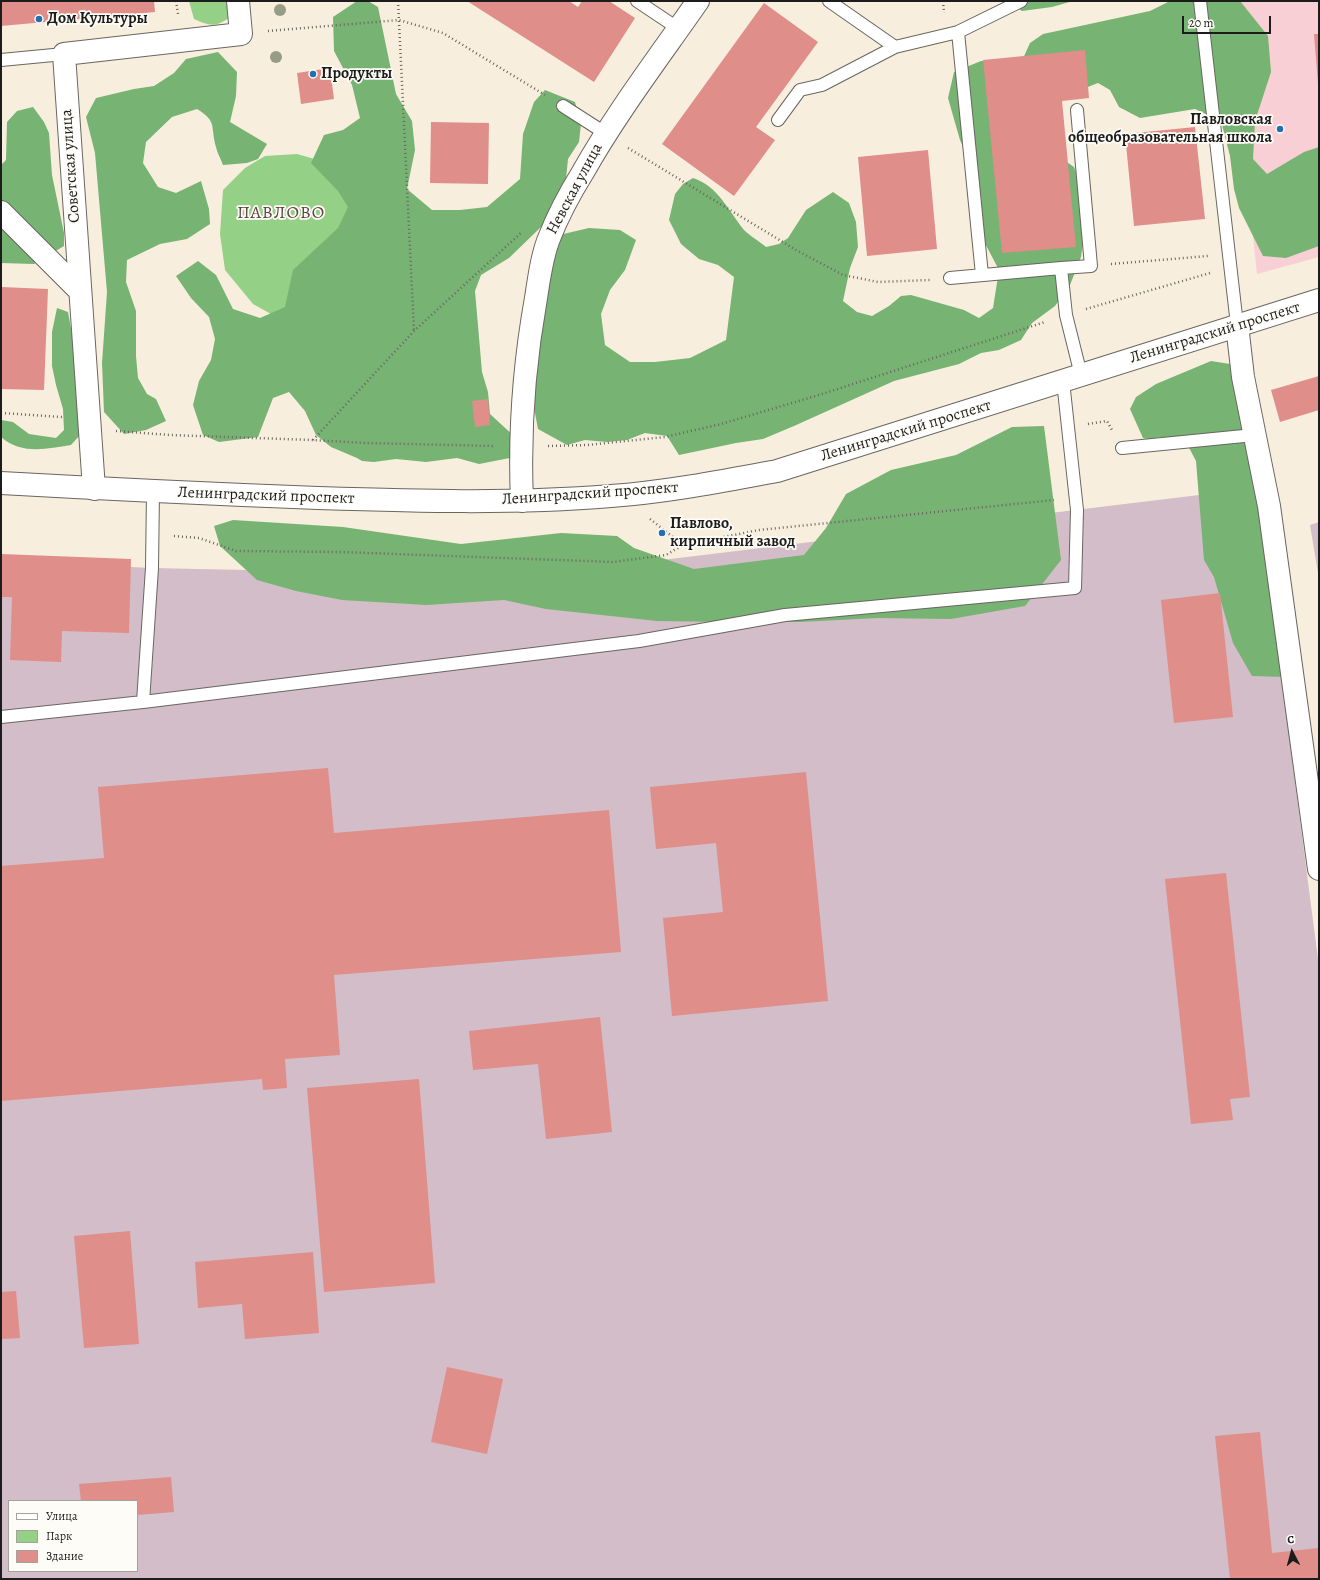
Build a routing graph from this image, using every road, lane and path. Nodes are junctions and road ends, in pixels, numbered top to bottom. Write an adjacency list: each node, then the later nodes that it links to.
1 (238, 1): 11 (street)
2 (398, 1): 8 (path)
3 (637, 1): 9 (lane)
4 (698, 1): 9 (street, Невская улица)
5 (829, 1): 12 (lane)
6 (1021, 1): 10 (lane)
7 (1200, 1): 21 (lane)
8 (399, 20): 11 (path); 15 (path); 31 (path)
9 (678, 29): 18 (street, Невская улица)
10 (958, 32): 12 (lane); 25 (lane)
11 (241, 34): 13 (street)
12 (895, 47): 17 (lane)
13 (64, 54): 14 (lane); 27 (street, Советская улица)
14 (1, 60)
15 (563, 106): 18 (lane)
16 (1077, 110): 22 (lane)
17 (778, 120)
18 (604, 133): 19 (street, Невская улица); 26 (path)
19 (560, 210): 31 (path); 38 (street, Невская улица)
20 (1, 212): 27 (street)
21 (1229, 254): 22 (path); 24 (lane)
22 (1091, 266): 23 (lane)
23 (1061, 268): 25 (lane); 29 (lane)
24 (1230, 268): 29 (path); 30 (lane)
25 (982, 275): 26 (lane)
26 (950, 278)
27 (80, 291): 34 (street, Советская улица)
28 (1319, 300): 30 (street, Ленинградский проспект)
29 (1066, 315): 32 (lane); 38 (path)
30 (1237, 325): 32 (street, Ленинградский проспект); 36 (street)
31 (414, 331): 37 (path)
32 (1072, 378): 35 (lane); 44 (street, Ленинградский проспект)
33 (1, 413): 34 (path)
34 (89, 424): 37 (path); 41 (street, Советская улица)
35 (1068, 426): 39 (path); 43 (lane)
36 (1254, 435): 39 (lane); 48 (street)
37 (312, 440): 38 (path)
38 (521, 447): 44 (street, Невская улица)
39 (1122, 448)
40 (1, 484): 41 (street, Ленинградский проспект)
41 (94, 489): 42 (street, Ленинградский проспект)
42 (153, 492): 44 (street, Ленинградский проспект); 45 (lane)
43 (1076, 498): 45 (path); 46 (lane)
44 (522, 501)
45 (152, 534): 46 (lane)
46 (143, 702): 47 (lane)
47 (1, 717)
48 (1319, 869)

